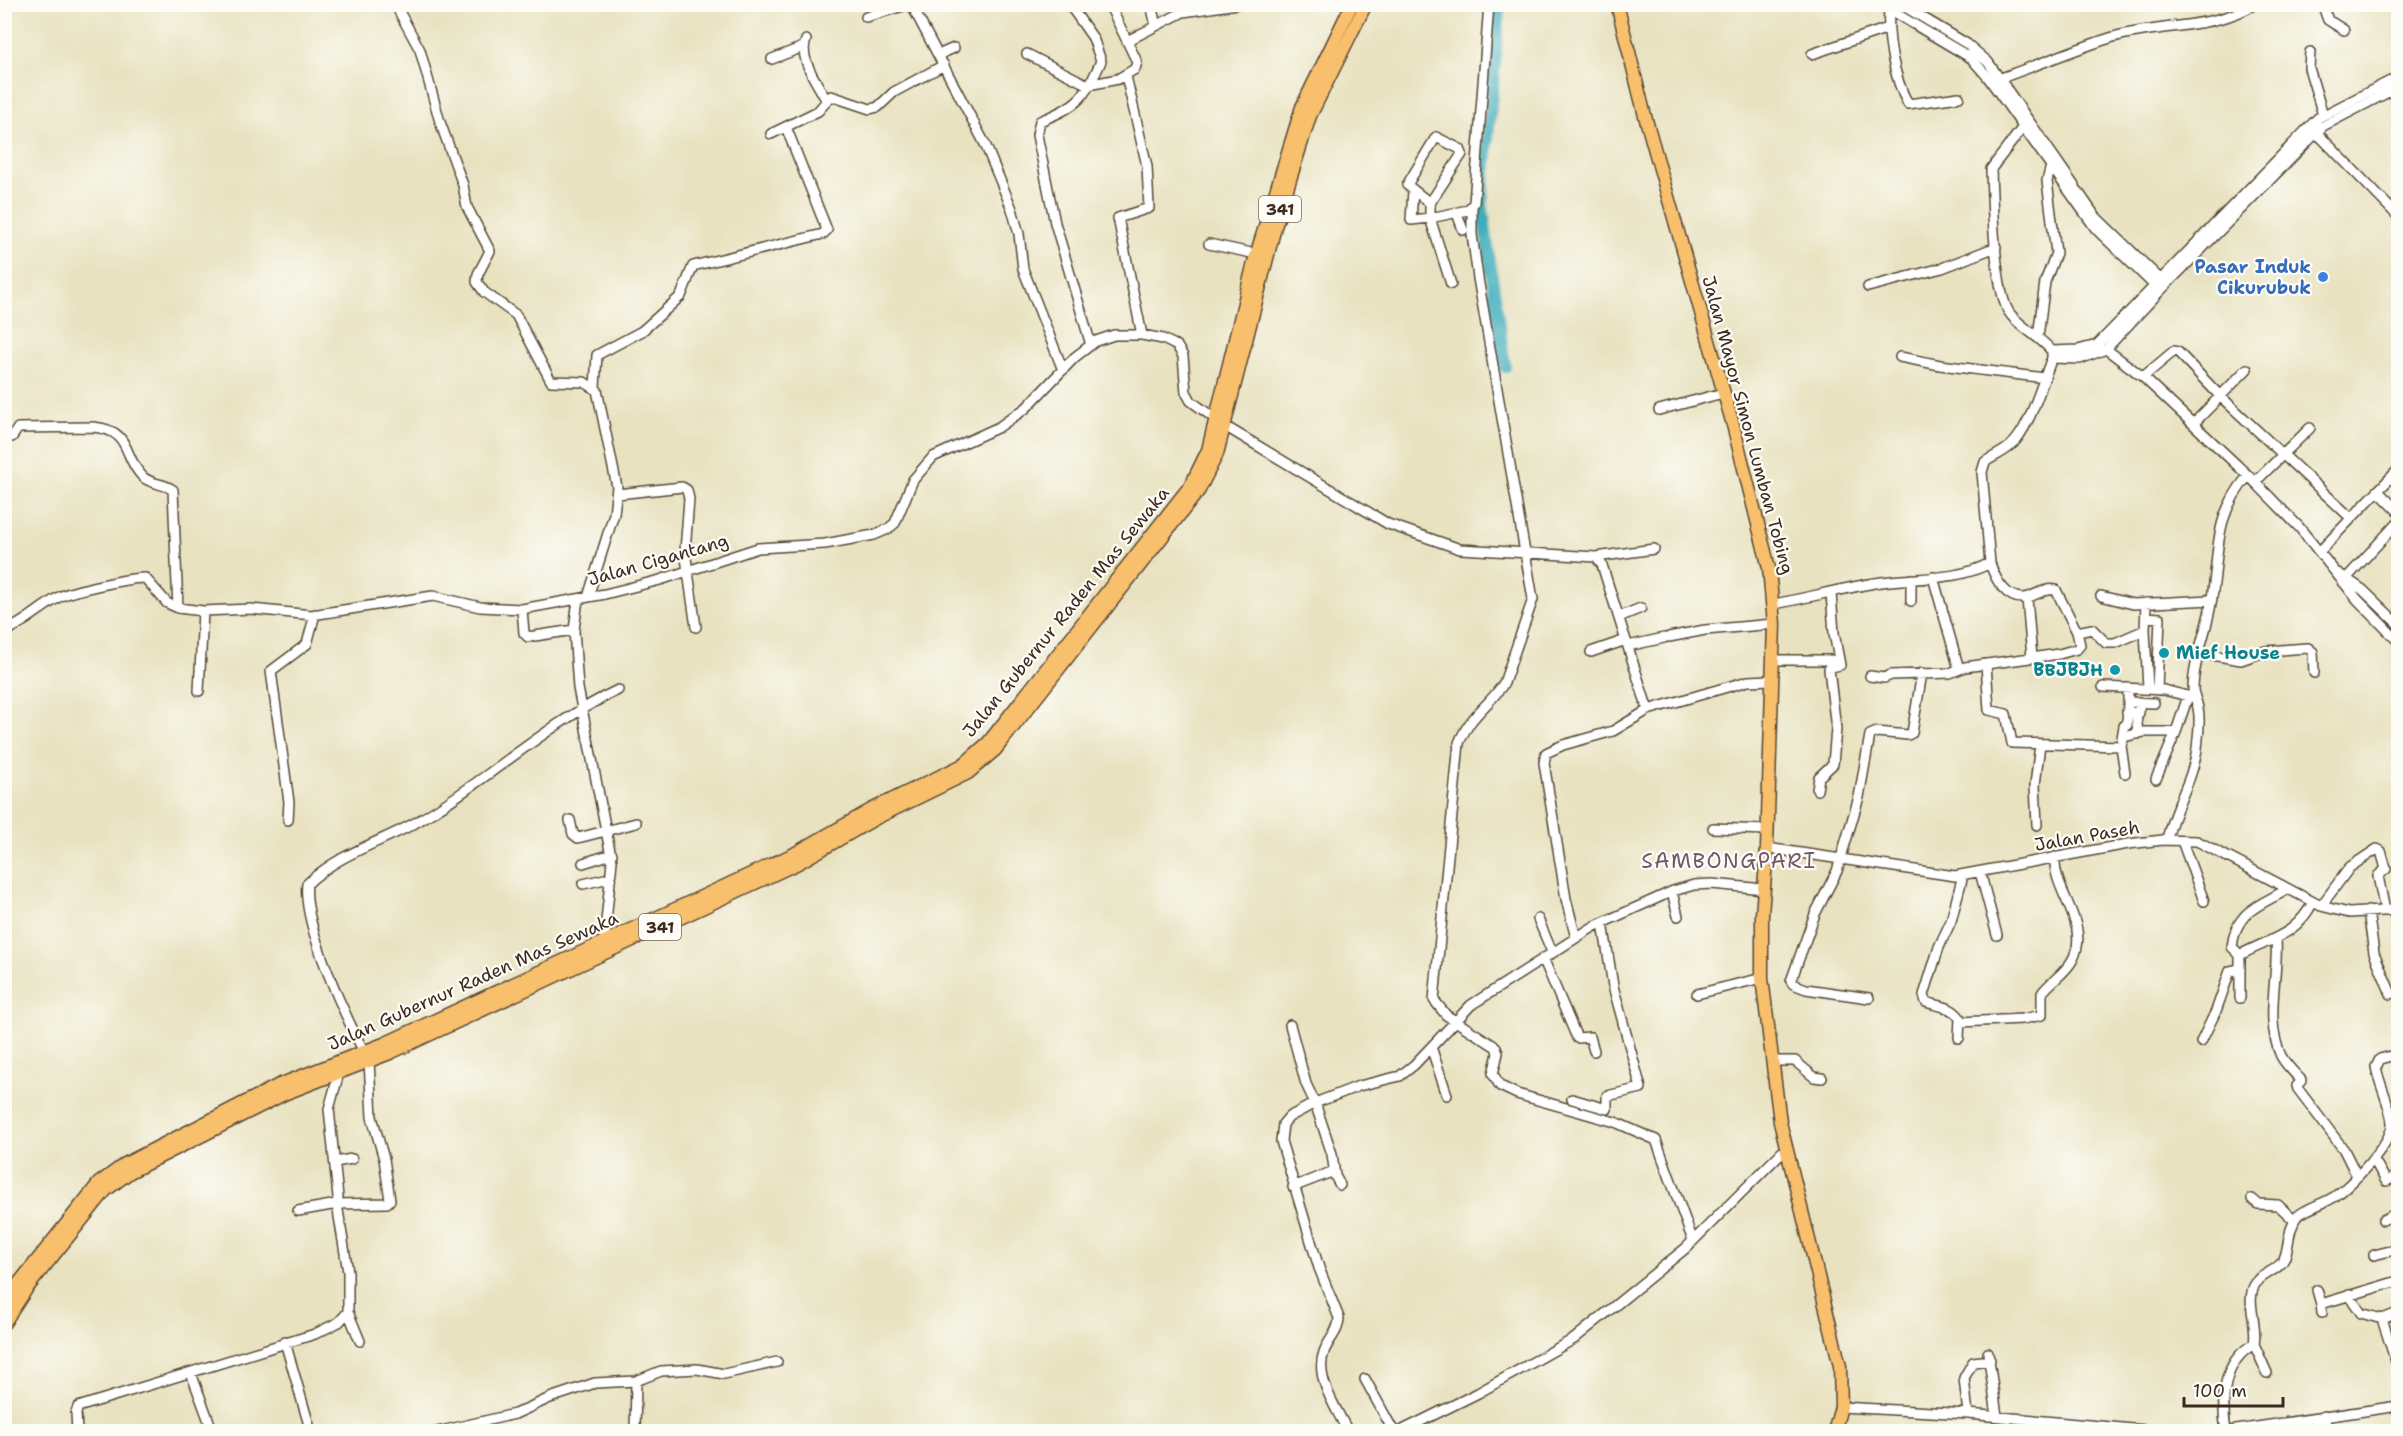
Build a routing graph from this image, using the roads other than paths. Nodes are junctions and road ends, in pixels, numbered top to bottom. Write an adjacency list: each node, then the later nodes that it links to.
1 (395, 4): 68 (street)
2 (910, 4): 16 (street); 26 (street)
3 (1069, 4): 32 (street)
4 (1109, 4): 21 (street)
5 (1151, 4): 17 (street)
6 (1237, 4): 17 (street)
7 (1352, 4): 51 (main road, 341)
8 (1366, 4): 55 (main road, 341)
9 (1489, 4): 44 (street)
10 (1617, 4): 69 (main road, Jalan Mayor Simon Lumban Tobing)
11 (1880, 4): 15 (street)
12 (1900, 4): 19 (street)
13 (2255, 4): 31 (street)
14 (2322, 4): 20 (street)
15 (1889, 9): 18 (street); 19 (street)
16 (866, 17)
17 (1156, 26): 21 (street)
18 (1888, 28): 25 (street); 34 (street)
19 (1931, 28): 31 (street); 38 (street)
20 (2344, 30)
21 (1127, 41): 29 (street)
22 (954, 48): 26 (street)
23 (2310, 52): 36 (street)
24 (1027, 54): 32 (street)
25 (1812, 54)
26 (939, 56): 28 (street)
27 (772, 59): 35 (street)
28 (944, 66): 35 (street); 65 (street)
29 (1126, 76): 32 (street); 57 (street)
30 (2398, 77): 36 (street)
31 (2001, 78): 41 (street)
32 (1088, 85): 60 (street)
33 (2398, 87): 39 (street)
34 (1959, 97)
35 (826, 100): 37 (street)
36 (2323, 115): 39 (street)
37 (786, 127): 40 (street); 68 (street)
38 (2023, 127): 41 (street); 50 (street)
39 (2314, 129): 46 (street); 53 (street)
40 (771, 134)
41 (2049, 159): 53 (street); 59 (street)
42 (1413, 191): 43 (street); 43 (street); 47 (street)
43 (1430, 203): 47 (street)
44 (1472, 208): 45 (street); 86 (street)
45 (1457, 213): 47 (street); 48 (street)
46 (2398, 216)
47 (1430, 218): 52 (street)
48 (1463, 230)
49 (1209, 244): 51 (street)
50 (1996, 247): 54 (street); 59 (street)
51 (1256, 254): 55 (main road, 341)
52 (1451, 284)
53 (2160, 285): 61 (street); 62 (street)
54 (1868, 287)
55 (1252, 290): 72 (main road, 341)
56 (1150, 307): 57 (street)
57 (1138, 308): 58 (street)
58 (1142, 335): 60 (street, Jalan Cigantang); 72 (street, Jalan Cigantang)
59 (2038, 337): 62 (street)
60 (1090, 345): 65 (street, Jalan Cigantang)
61 (2106, 349): 62 (street); 66 (street)
62 (2052, 354): 67 (street)
63 (1900, 357): 67 (street)
64 (2247, 369): 70 (street)
65 (1063, 370): 89 (street, Jalan Cigantang)
66 (2143, 377): 70 (street); 73 (street)
67 (2045, 378): 88 (street)
68 (595, 387): 80 (street)
69 (1723, 393): 71 (street); 100 (main road, Jalan Mayor Simon Lumban Tobing)
70 (2220, 396): 73 (street); 76 (street)
71 (1659, 410)
72 (1219, 421): 86 (street); 174 (main road, Jalan Gubernur Raden Mas Sewaka / 341)
73 (2194, 423): 78 (street)
74 (2310, 428): 76 (street)
75 (4, 439): 101 (street)
76 (2283, 455): 78 (street); 82 (street)
77 (2398, 470): 79 (street)
78 (2252, 479): 85 (street); 97 (street)
79 (2378, 491): 81 (street); 82 (street)
80 (617, 494): 89 (street); 95 (street)
81 (2398, 511)
82 (2351, 518): 85 (street)
83 (2398, 522): 92 (street)
84 (1654, 549): 87 (street)
85 (2319, 552): 92 (street)
86 (1524, 553): 87 (street); 189 (street)
87 (1596, 557): 106 (street)
88 (1990, 563): 90 (street); 96 (street)
89 (687, 571): 95 (street, Jalan Cigantang); 110 (street)
90 (1933, 577): 91 (street); 123 (street)
91 (1911, 579): 93 (street); 98 (street)
92 (2345, 580): 109 (street); 115 (street)
93 (1831, 593): 100 (street); 122 (street)
94 (2101, 596): 99 (street)
95 (583, 598): 103 (street, Jalan Cigantang); 111 (street)
96 (2027, 598): 114 (street); 119 (street)
97 (2211, 600): 99 (street); 118 (street)
98 (1911, 601)
99 (2146, 603): 107 (street)
100 (1774, 604): 108 (main road, Jalan Mayor Simon Lumban Tobing)
101 (178, 608): 104 (street, Jalan Cigantang); 113 (street, Jalan Cigantang)
102 (1641, 608): 106 (street)
103 (522, 609): 105 (street, Jalan Cigantang); 111 (street)
104 (203, 611): 105 (street, Jalan Cigantang); 132 (street)
105 (315, 614): 146 (street)
106 (1619, 617): 116 (street)
107 (2146, 617): 112 (street); 131 (street)
108 (1774, 624): 116 (street); 120 (main road, Jalan Mayor Simon Lumban Tobing)
109 (2398, 624)
110 (696, 627)
111 (574, 630): 136 (street)
112 (2145, 630): 114 (street); 131 (street)
113 (4, 632)
114 (2077, 632): 119 (street)
115 (2398, 641)
116 (1627, 643): 117 (street); 137 (street)
117 (1591, 652)
118 (2200, 653): 125 (street); 133 (street)
119 (2032, 658): 121 (street)
120 (1772, 660): 122 (street); 127 (main road, Jalan Mayor Simon Lumban Tobing)
121 (1986, 664): 123 (street); 142 (street)
122 (1831, 667): 145 (street)
123 (1959, 669): 124 (street)
124 (1922, 673): 126 (street); 158 (street)
125 (2314, 673)
126 (1870, 676)
127 (1771, 680): 137 (street); 151 (main road, Jalan Mayor Simon Lumban Tobing)
128 (2103, 687): 129 (street)
129 (2128, 688): 131 (street); 134 (street)
130 (618, 690): 136 (street)
131 (2153, 690): 133 (street); 135 (street)
132 (199, 691)
133 (2192, 697): 139 (street); 153 (street)
134 (2128, 702): 135 (street); 138 (street)
135 (2139, 702): 138 (street)
136 (583, 706): 152 (street); 198 (street)
137 (1648, 710): 177 (street)
138 (2132, 712): 140 (street); 141 (street)
139 (2176, 732): 140 (street); 144 (street)
140 (2138, 734): 141 (street)
141 (2122, 742): 142 (street); 143 (street)
142 (2040, 744): 149 (street)
143 (2126, 773)
144 (2156, 779)
145 (1817, 790)
146 (288, 820)
147 (570, 820): 152 (street)
148 (636, 823): 152 (street)
149 (2037, 825)
150 (1713, 828): 151 (street)
151 (1767, 830): 155 (main road, Jalan Mayor Simon Lumban Tobing)
152 (608, 831): 156 (street)
153 (2168, 840): 154 (street, Jalan Paseh); 157 (street, Jalan Paseh)
154 (2182, 841): 165 (street, Jalan Paseh); 167 (street)
155 (1767, 848): 158 (street, Jalan Paseh); 164 (main road, Jalan Mayor Simon Lumban Tobing)
156 (612, 854): 159 (street); 162 (street)
157 (2055, 857): 160 (street, Jalan Paseh); 190 (street)
158 (1840, 858): 161 (street, Jalan Paseh); 187 (street)
159 (583, 863)
160 (1980, 872): 161 (street, Jalan Paseh); 176 (street)
161 (1963, 875): 190 (street)
162 (609, 878): 163 (street); 179 (street)
163 (583, 884)
164 (1764, 889): 166 (street); 184 (main road, Jalan Mayor Simon Lumban Tobing)
165 (2288, 889): 168 (street, Jalan Paseh); 181 (street)
166 (1672, 892): 171 (street); 173 (street)
167 (2205, 901)
168 (2317, 904): 169 (street); 170 (street, Jalan Paseh); 178 (street)
169 (2392, 910): 170 (street, Jalan Paseh); 175 (street)
170 (2368, 911): 186 (street)
171 (1678, 916)
172 (1538, 919): 180 (street)
173 (1603, 923): 177 (street); 204 (street)
174 (640, 931): 179 (main road, Jalan Gubernur Raden Mas Sewaka / 341); 191 (main road, Jalan Gubernur Raden Mas Sewaka / 341)
175 (2398, 933)
176 (1997, 935)
177 (1576, 938): 180 (street)
178 (2276, 939): 181 (street); 212 (street)
179 (604, 942): 191 (main road, Jalan Gubernur Raden Mas Sewaka / 341)
180 (1552, 952): 182 (street)
181 (2240, 955): 183 (street)
182 (1543, 958): 189 (street); 196 (street)
183 (2240, 969): 188 (street); 194 (street)
184 (1762, 978): 185 (street); 199 (main road, Jalan Mayor Simon Lumban Tobing)
185 (1697, 994)
186 (2391, 994)
187 (1869, 998)
188 (2240, 998)
189 (1456, 1020): 195 (street); 204 (street)
190 (1960, 1022): 193 (street)
191 (442, 1023): 198 (main road, Jalan Gubernur Raden Mas Sewaka / 341)
192 (1290, 1025): 203 (street)
193 (1959, 1038)
194 (2201, 1042)
195 (1431, 1047): 202 (street); 203 (street)
196 (1594, 1051)
197 (2398, 1054): 205 (street)
198 (367, 1057): 200 (main road, Jalan Gubernur Raden Mas Sewaka / 341); 207 (main road, Jalan Gubernur Raden Mas Sewaka / 341); 217 (street)
199 (1772, 1060): 201 (street); 206 (main road, Jalan Mayor Simon Lumban Tobing)
200 (339, 1073): 207 (main road, Jalan Gubernur Raden Mas Sewaka / 341); 209 (street)
201 (1822, 1078)
202 (1447, 1095)
203 (1315, 1103): 211 (street); 215 (street)
204 (1579, 1105): 222 (street)
205 (2392, 1131): 212 (street)
206 (1786, 1148): 222 (street); 242 (main road, Jalan Mayor Simon Lumban Tobing)
207 (157, 1153): 228 (main road, Jalan Gubernur Raden Mas Sewaka / 341); 232 (main road, Jalan Gubernur Raden Mas Sewaka / 341)
208 (352, 1159): 209 (street)
209 (334, 1162): 217 (street)
210 (2377, 1165): 213 (street)
211 (1334, 1171): 214 (street); 215 (street)
212 (2357, 1176): 221 (street)
213 (2398, 1176)
214 (1340, 1185)
215 (1293, 1187): 252 (street)
216 (2252, 1199): 221 (street)
217 (337, 1204): 218 (street); 229 (street)
218 (298, 1211)
219 (2397, 1216): 220 (street)
220 (2383, 1220)
221 (2295, 1221): 235 (street)
222 (1693, 1241): 254 (street)
223 (2398, 1249): 224 (street)
224 (2374, 1255)
225 (2398, 1281): 227 (street)
226 (2317, 1290): 227 (street)
227 (2349, 1295): 231 (street)
228 (4, 1304)
229 (348, 1312): 233 (street); 234 (street)
230 (2398, 1313): 231 (street)
231 (2382, 1319): 237 (street)
232 (4, 1323)
233 (360, 1341)
234 (285, 1342): 238 (street); 249 (street)
235 (2254, 1344): 239 (street); 257 (street)
236 (777, 1362): 241 (street)
237 (2398, 1368)
238 (191, 1373): 247 (street); 248 (street)
239 (2267, 1373)
240 (1365, 1379): 253 (street)
241 (636, 1381): 250 (street); 251 (street)
242 (1841, 1407): 244 (street); 255 (main road, Jalan Mayor Simon Lumban Tobing)
243 (2398, 1407): 246 (street)
244 (1968, 1414): 245 (street); 245 (street)
245 (1997, 1416): 256 (street)
246 (2324, 1416): 257 (street); 258 (street)
247 (77, 1431)
248 (213, 1431)
249 (311, 1431)
250 (437, 1431)
251 (635, 1431)
252 (1348, 1431)
253 (1394, 1431)
254 (1399, 1431)
255 (1834, 1431)
256 (2168, 1431)
257 (2225, 1431)
258 (2328, 1431)

